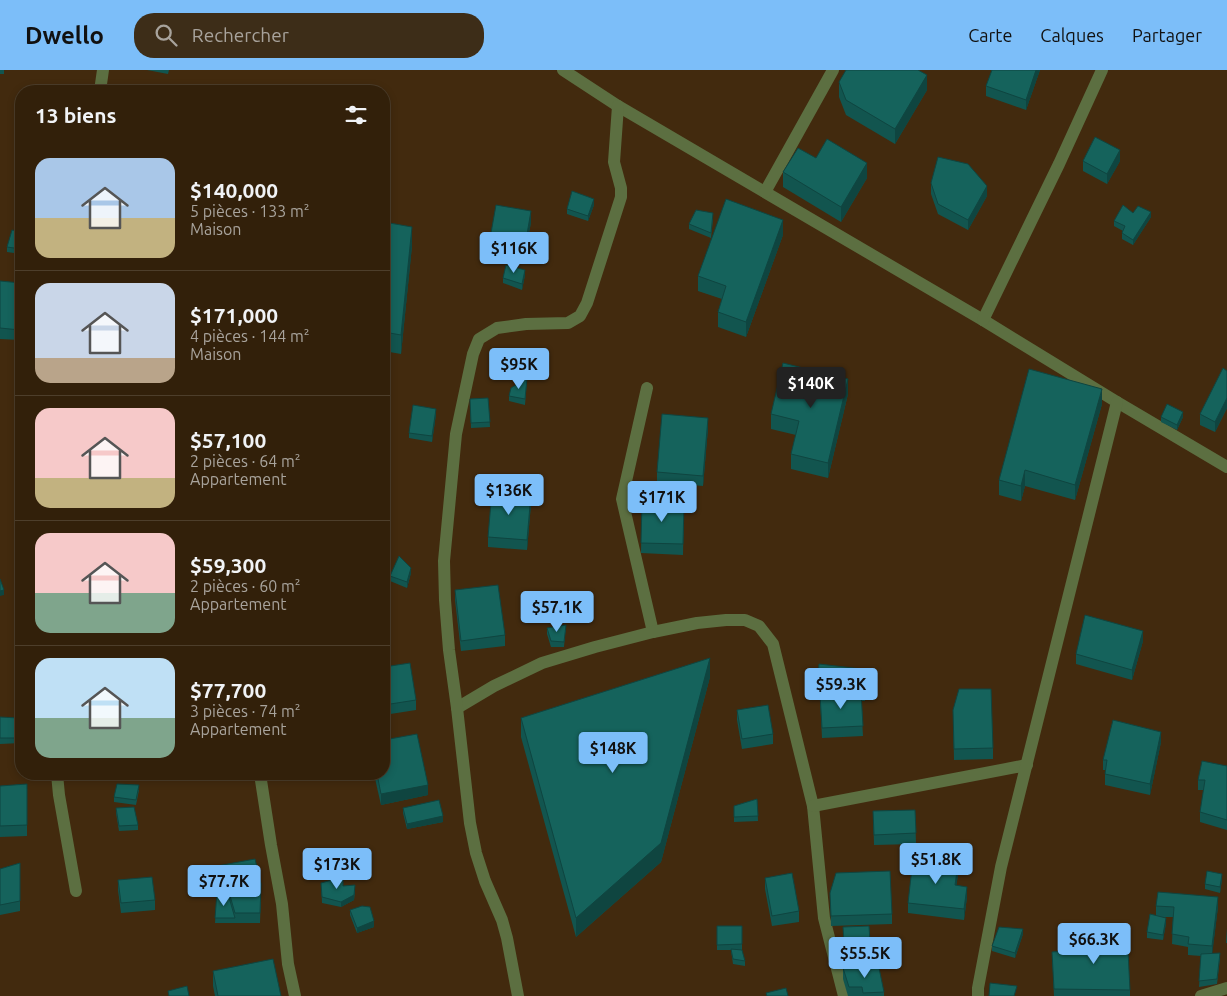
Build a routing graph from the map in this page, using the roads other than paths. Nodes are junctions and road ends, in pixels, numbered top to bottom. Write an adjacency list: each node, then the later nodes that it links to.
1 (102, 70): 5 (street)
2 (563, 70): 6 (street)
3 (833, 70): 7 (street)
4 (1102, 70): 8 (street)
5 (101, 85)
6 (618, 106): 7 (street); 13 (street)
7 (765, 192): 8 (street)
8 (983, 320): 10 (street)
9 (647, 388): 12 (street)
10 (1117, 402): 11 (street); 14 (street)
11 (1227, 467)
12 (653, 632): 13 (street); 17 (street)
13 (457, 708): 22 (street)
14 (1027, 765): 17 (street); 24 (street)
15 (57, 780): 18 (street)
16 (261, 780): 21 (street)
17 (813, 806): 23 (street)
18 (76, 891)
19 (1227, 988): 20 (street)
20 (1208, 995)
21 (295, 996)
22 (518, 996)
23 (844, 996)
24 (978, 996)

